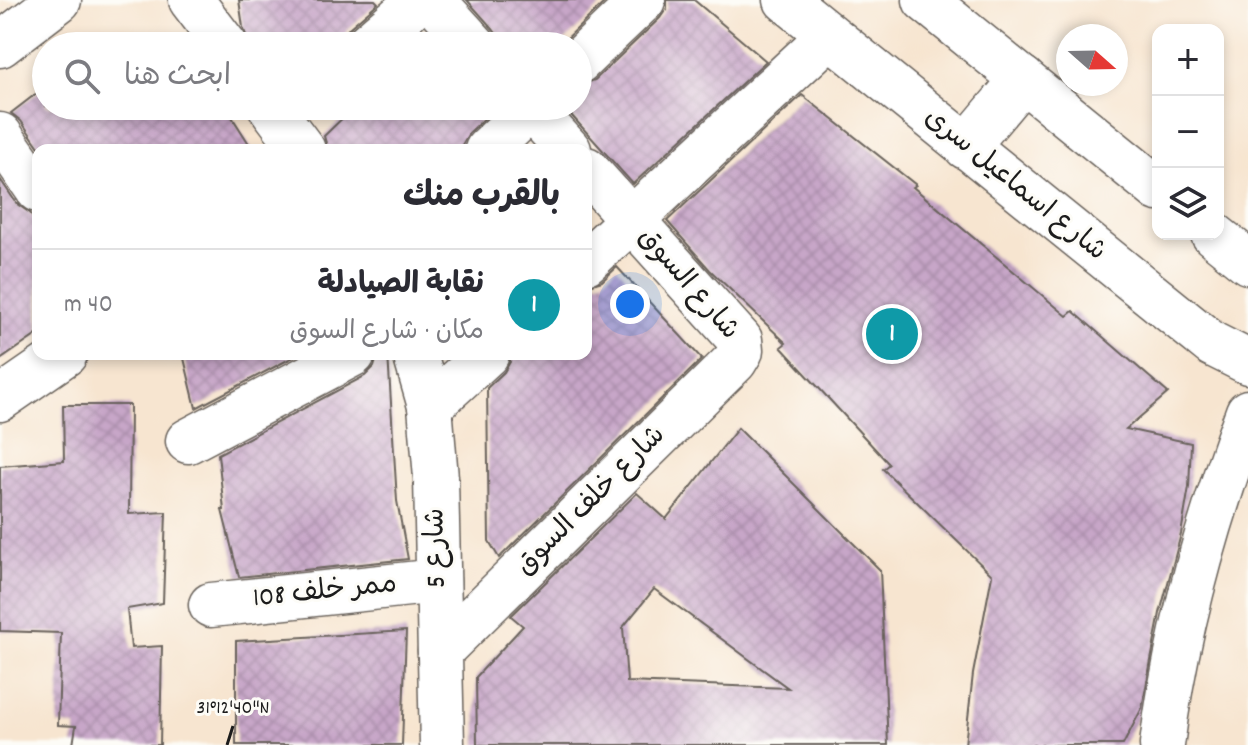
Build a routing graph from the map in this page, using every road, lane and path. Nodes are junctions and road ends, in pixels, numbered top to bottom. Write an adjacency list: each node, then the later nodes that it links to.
1 (59, 0): 12 (street)
2 (191, 0): 8 (street)
3 (419, 0): 9 (street)
4 (433, 0): 10 (street)
5 (643, 0): 13 (street)
6 (786, 0): 11 (street, شارع اسماعيل سرى)
7 (925, 0): 14 (street)
8 (215, 32)
9 (382, 32)
10 (462, 32)
11 (829, 36): 20 (street, شارع اسماعيل سرى); 24 (street)
12 (0, 45)
13 (592, 49)
14 (1023, 79): 20 (street); 23 (street)
15 (518, 120): 18 (street)
16 (542, 120): 19 (street)
17 (0, 135): 22 (street)
18 (493, 144)
19 (564, 144)
20 (966, 147): 33 (street, شارع اسماعيل سرى)
21 (592, 176): 24 (street, شارع السوق)
22 (32, 181)
23 (1152, 184)
24 (631, 220): 26 (street); 28 (street, شارع السوق)
25 (1220, 240): 27 (street)
26 (592, 256)
27 (1248, 262)
28 (741, 351): 40 (street, شارع خلف السوق)
29 (56, 360): 34 (street)
30 (342, 360): 37 (street)
31 (417, 360): 35 (street, شارع 5)
32 (480, 360): 35 (street)
33 (1248, 362)
34 (0, 399)
35 (430, 406): 38 (street, شارع 5)
36 (1248, 412): 42 (street)
37 (188, 441)
38 (438, 581): 39 (street, ممر خلف 108); 40 (street, شارع 5)
39 (211, 605)
40 (440, 651): 41 (street, شارع 5)
41 (442, 745)
42 (1162, 745)

